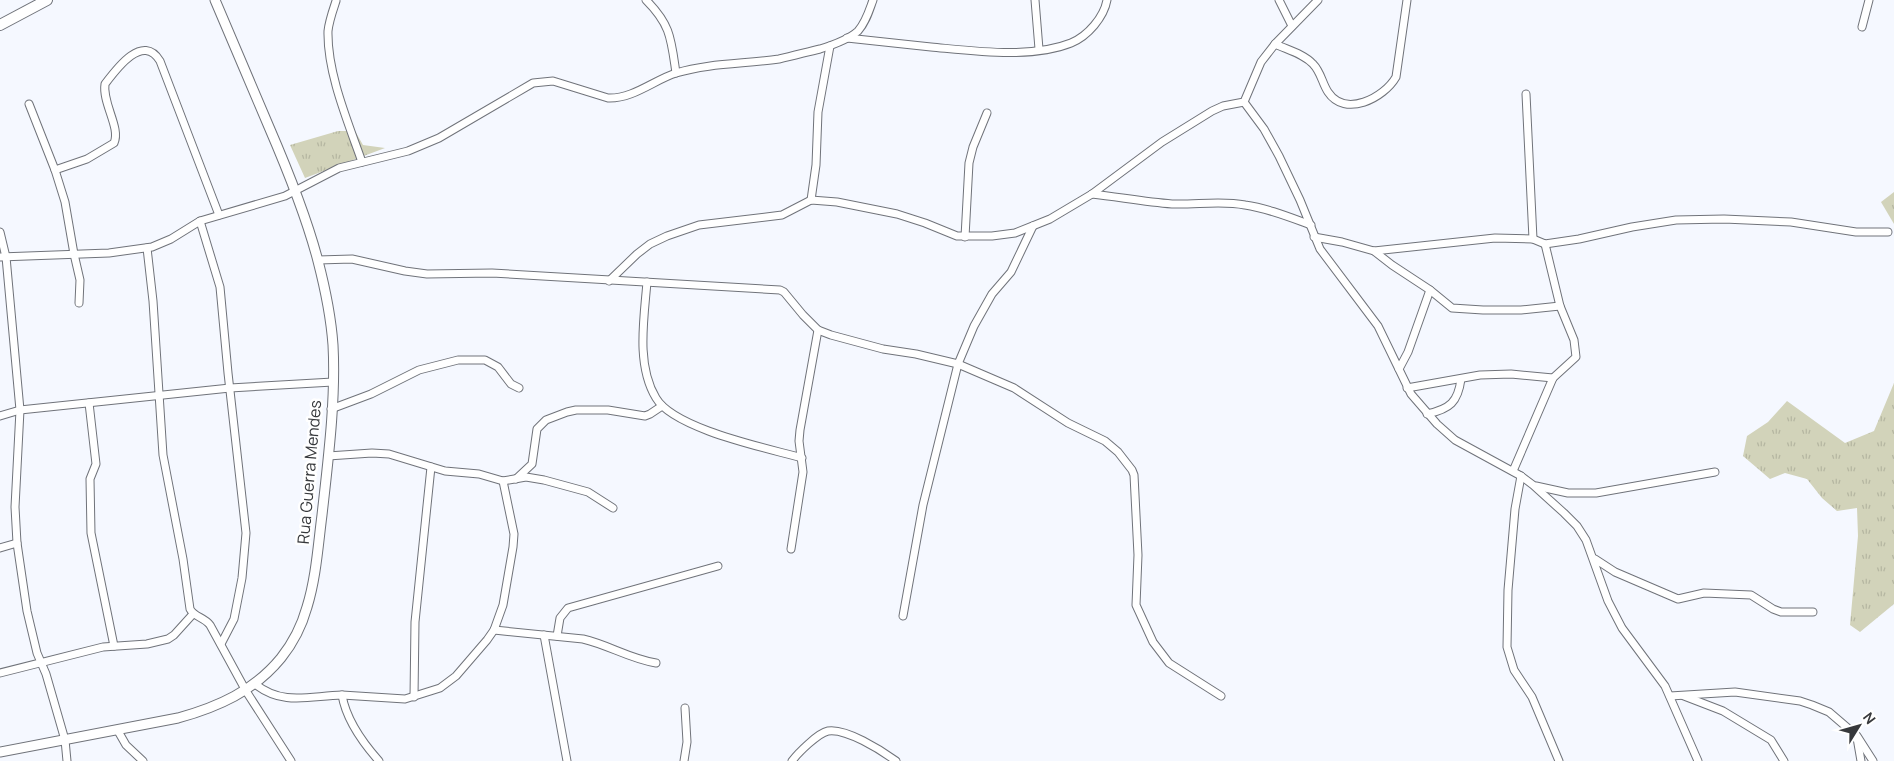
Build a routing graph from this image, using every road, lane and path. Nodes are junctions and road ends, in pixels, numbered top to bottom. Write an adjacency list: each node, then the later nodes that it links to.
1 (47, 0): 12 (main road)
2 (215, 0): 26 (street, Rua Guerra Mendes)
3 (646, 0): 19 (street)
4 (873, 0): 15 (street)
5 (1035, 0): 18 (street)
6 (1107, 0): 18 (street)
7 (1279, 0): 13 (street)
8 (1318, 0): 13 (street)
9 (1407, 0): 16 (street)
10 (1869, 0): 14 (street)
11 (336, 1): 24 (street)
12 (0, 25)
13 (1292, 26): 16 (street)
14 (1862, 27)
15 (847, 38): 17 (street); 18 (street)
16 (1275, 44): 21 (street)
17 (830, 46): 19 (street); 28 (street)
18 (1039, 49)
19 (676, 73): 24 (street)
20 (1526, 94): 37 (street)
21 (1244, 102): 27 (street); 31 (street)
22 (29, 104): 25 (street)
23 (987, 113): 36 (street)
24 (362, 162): 26 (street)
25 (56, 170): 29 (street); 41 (street)
26 (296, 191): 29 (street); 43 (street, Rua Guerra Mendes)
27 (1092, 194): 31 (street); 32 (street)
28 (811, 200): 36 (street); 44 (street)
29 (219, 214): 30 (street)
30 (200, 221): 39 (street); 55 (street)
31 (1310, 225): 35 (street)
32 (1033, 226): 36 (street); 50 (street)
33 (0, 232): 42 (street)
34 (1888, 232): 38 (street)
35 (1314, 236): 40 (street); 51 (street)
36 (966, 237)
37 (1533, 239): 38 (street); 40 (street)
38 (1545, 244): 48 (street)
39 (147, 248): 41 (street); 58 (street)
40 (1374, 251): 46 (street)
41 (74, 254): 42 (street); 47 (street)
42 (3, 257): 62 (street)
43 (318, 260): 44 (street); 54 (street, Rua Guerra Mendes)
44 (609, 281): 45 (street)
45 (647, 282): 49 (street); 60 (street)
46 (1430, 290): 48 (street); 51 (street)
47 (79, 303)
48 (1560, 306): 53 (street)
49 (818, 330): 50 (street); 66 (street)
50 (958, 364): 82 (street); 95 (street)
51 (1399, 369): 57 (street)
52 (1461, 378): 53 (street); 57 (street); 63 (street)
53 (1553, 378): 68 (street)
54 (333, 382): 55 (street); 61 (street, Rua Guerra Mendes)
55 (230, 388): 58 (street); 86 (street)
56 (518, 388): 61 (street)
57 (1407, 388): 63 (street)
58 (158, 396): 59 (street); 81 (street)
59 (89, 403): 62 (street); 87 (street)
60 (662, 406): 66 (street); 71 (street)
61 (331, 409): 65 (street, Rua Guerra Mendes)
62 (20, 410): 64 (street); 75 (street)
63 (1427, 414): 68 (street)
64 (0, 416)
65 (328, 456): 67 (street); 91 (street, Rua Guerra Mendes)
66 (802, 458): 77 (street)
67 (431, 467): 72 (street); 97 (street)
68 (1513, 472): 70 (street)
69 (1715, 472): 73 (street)
70 (1521, 476): 73 (street); 111 (street)
71 (515, 479): 72 (street); 74 (street)
72 (503, 481): 83 (street)
73 (1533, 485): 78 (street)
74 (613, 508)
75 (17, 543): 76 (street); 88 (street)
76 (0, 548)
77 (791, 549)
78 (1594, 559): 80 (street); 96 (street)
79 (718, 566): 85 (street)
80 (1813, 612)
81 (193, 614): 86 (street); 87 (street)
82 (903, 616)
83 (494, 630): 84 (street); 97 (street)
84 (544, 635): 85 (street); 107 (street)
85 (557, 636): 89 (street)
86 (221, 644): 92 (street)
87 (114, 646): 88 (street)
88 (41, 664): 90 (street); 101 (street)
89 (656, 664)
90 (0, 673)
91 (255, 684): 92 (street, Rua Guerra Mendes); 93 (street)
92 (246, 691): 99 (street, Rua Guerra Mendes); 105 (street)
93 (342, 695): 97 (street); 106 (street)
94 (1681, 695): 96 (street); 100 (street); 113 (street)
95 (1221, 696)
96 (1670, 696): 112 (street)
97 (414, 697)
98 (685, 708): 108 (street)
99 (118, 731): 101 (street, Rua Guerra Mendes); 104 (street)
100 (1857, 736): 114 (street); 115 (street)
101 (65, 740): 102 (street, Rua Guerra Mendes); 103 (street)
102 (0, 752)
103 (67, 761)
104 (143, 761)
105 (291, 761)
106 (379, 761)
107 (567, 761)
108 (684, 761)
109 (792, 761): 110 (street)
110 (896, 761)
111 (1559, 761)
112 (1698, 761)
113 (1784, 761)
114 (1860, 761)
115 (1872, 761)

